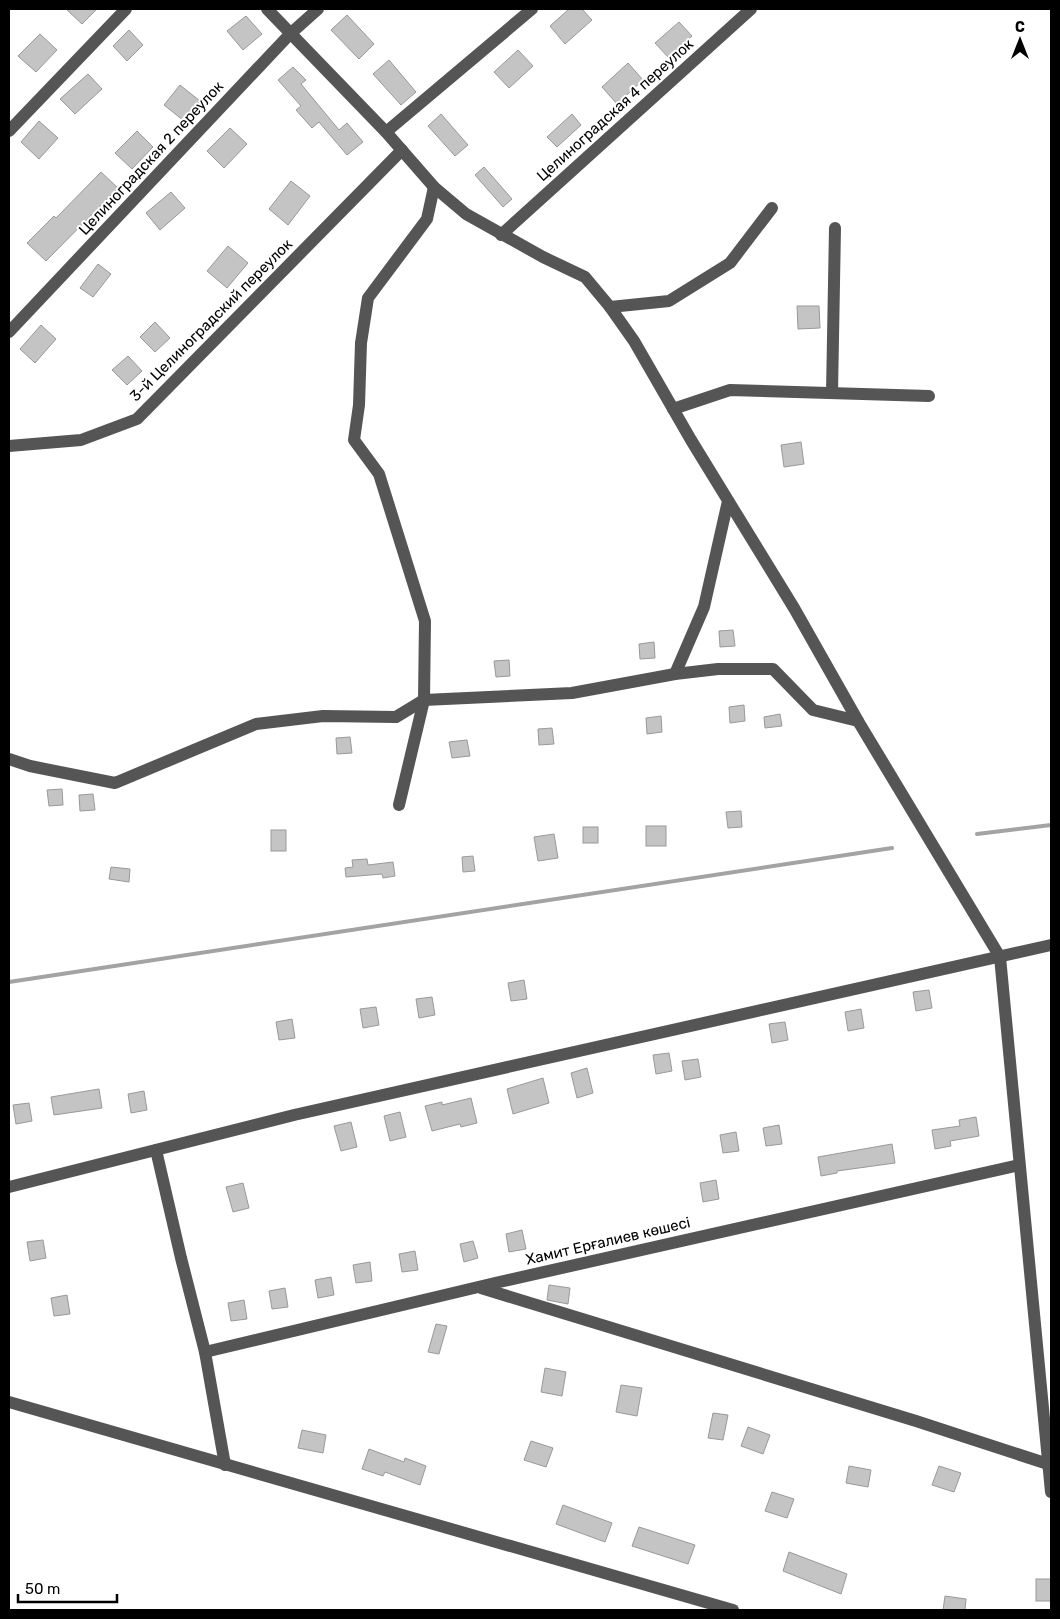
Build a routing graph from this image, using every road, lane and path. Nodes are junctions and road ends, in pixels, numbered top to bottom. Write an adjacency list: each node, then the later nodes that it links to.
1 (126, 9): 7 (street)
2 (267, 9): 6 (street)
3 (318, 9): 6 (street, Целиноградская 2 переулок)
4 (532, 9): 8 (street)
5 (751, 9): 13 (street, Целиноградская 4 переулок)
6 (290, 34): 8 (street); 15 (street, Целиноградская 2 переулок)
7 (9, 131)
8 (386, 132): 9 (street)
9 (402, 150): 10 (street); 19 (street, 3-й Целиноградский переулок)
10 (434, 187): 13 (street); 22 (street)
11 (772, 208): 14 (street)
12 (835, 228): 16 (street)
13 (501, 235): 14 (street)
14 (610, 307): 18 (street)
15 (9, 332)
16 (832, 393): 17 (street); 18 (street)
17 (929, 396)
18 (673, 409): 20 (street)
19 (9, 446)
20 (728, 501): 21 (street); 23 (street)
21 (675, 674): 22 (street); 23 (street)
22 (424, 700): 24 (street); 25 (street)
23 (858, 721): 27 (street)
24 (9, 758)
25 (399, 805)
26 (1051, 945): 27 (street)
27 (1000, 957): 28 (street); 29 (street)
28 (156, 1150): 30 (street); 32 (street)
29 (1019, 1164): 31 (street, Хамит Ерғалиев көшесі); 36 (street)
30 (9, 1187)
31 (480, 1287): 32 (street, Хамит Ерғалиев көшесі); 36 (street)
32 (205, 1352): 35 (street)
33 (15, 1403): 34 (street); 35 (street)
34 (9, 1414)
35 (225, 1465): 38 (street)
36 (1050, 1465): 37 (street)
37 (1051, 1492)
38 (733, 1610)

